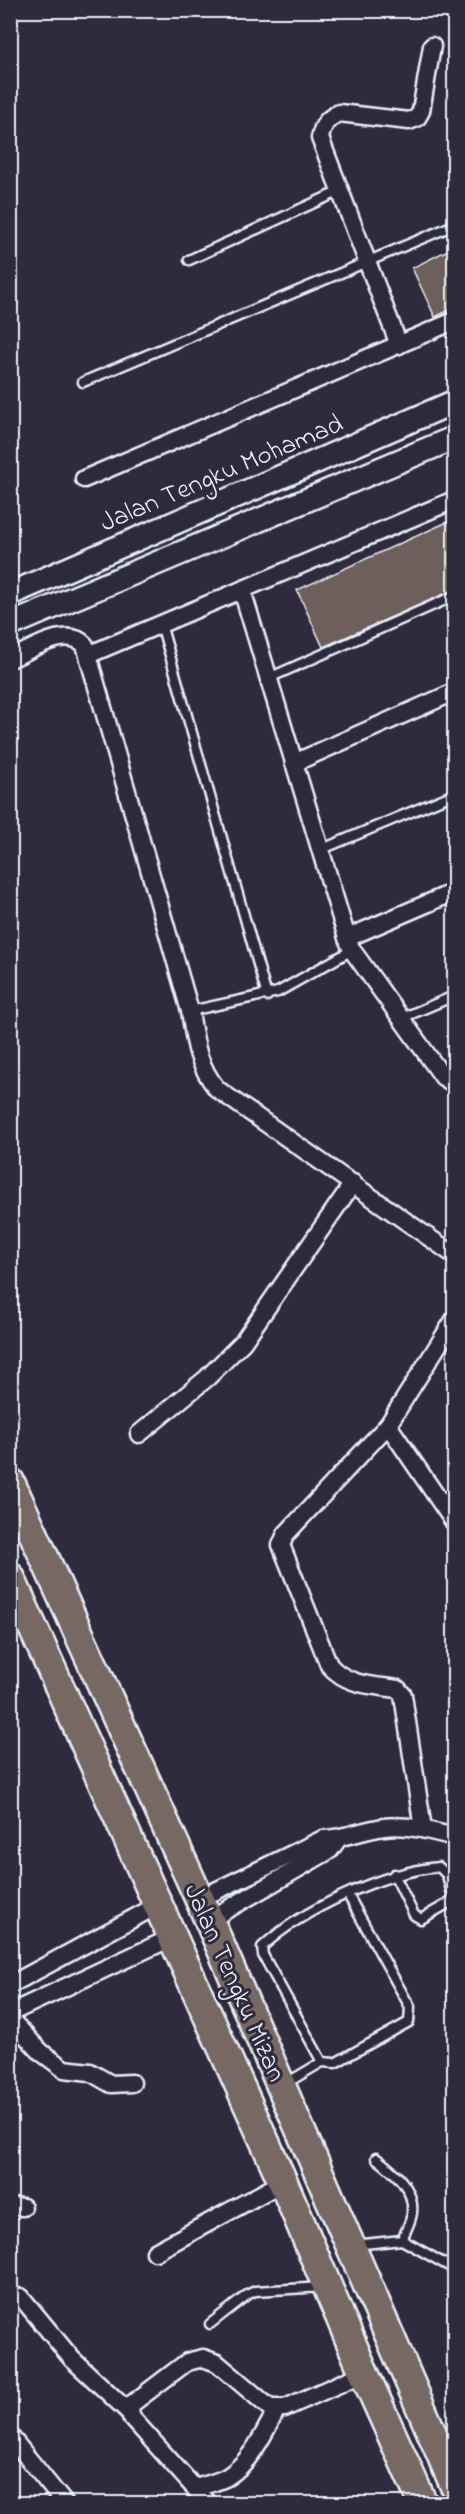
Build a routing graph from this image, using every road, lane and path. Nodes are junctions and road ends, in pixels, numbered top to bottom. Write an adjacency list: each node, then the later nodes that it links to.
1 (432, 46): 2 (street)
2 (340, 190): 4 (lane); 5 (street)
3 (454, 225): 5 (lane)
4 (189, 260)
5 (366, 263): 7 (street); 8 (lane)
6 (454, 321): 7 (street)
7 (399, 345): 11 (street)
8 (83, 382)
9 (454, 402): 14 (main road, Jalan Tengku Mohamad)
10 (454, 438): 17 (main road)
11 (84, 479)
12 (454, 500): 13 (street)
13 (242, 590): 16 (street); 20 (street)
14 (10, 594)
15 (454, 596): 20 (lane)
16 (161, 624): 18 (street); 27 (lane)
17 (10, 626)
18 (88, 655): 19 (street); 29 (street)
19 (10, 659)
20 (269, 678): 22 (street)
21 (454, 692): 22 (street)
22 (294, 763): 24 (street)
23 (454, 794): 24 (lane)
24 (320, 850): 26 (street)
25 (454, 892): 26 (street)
26 (350, 944): 27 (lane); 30 (street)
27 (267, 996): 29 (lane)
28 (454, 996): 30 (lane)
29 (190, 1011): 32 (street)
30 (402, 1018): 31 (street)
31 (454, 1084)
32 (352, 1183): 33 (street); 36 (street)
33 (454, 1255)
34 (454, 1320): 35 (street)
35 (388, 1425): 38 (street); 40 (street)
36 (139, 1434)
37 (10, 1482): 46 (highway, Jalan Tengku Mizan)
38 (454, 1521)
39 (10, 1577): 45 (highway, Jalan Tengku Mizan)
40 (423, 1829): 41 (street); 42 (street)
41 (454, 1837)
42 (338, 1839): 46 (street); 46 (street)
43 (394, 1874): 43 (lane); 44 (lane)
44 (348, 1895): 51 (lane); 51 (lane)
45 (158, 1905): 47 (highway, Jalan Tengku Mizan); 48 (street)
46 (204, 1909): 53 (highway, Jalan Tengku Mizan)
47 (173, 1937): 49 (street); 55 (highway, Jalan Tengku Mizan)
48 (10, 1985)
49 (10, 2013)
50 (10, 2019): 52 (street)
51 (322, 2062): 53 (lane)
52 (132, 2083)
53 (282, 2086): 57 (highway, Jalan Tengku Mizan)
54 (376, 2158): 56 (lane)
55 (283, 2182): 58 (street); 60 (highway, Jalan Tengku Mizan)
56 (402, 2240): 57 (lane); 59 (lane)
57 (351, 2245): 67 (highway, Jalan Tengku Mizan)
58 (155, 2252)
59 (454, 2269)
60 (327, 2287): 62 (lane); 63 (highway, Jalan Tengku Mizan)
61 (21, 2297): 65 (street)
62 (210, 2324)
63 (364, 2373): 64 (street); 71 (highway, Jalan Tengku Mizan)
64 (277, 2409): 65 (street); 68 (street)
65 (130, 2413): 68 (street)
66 (10, 2436): 69 (street)
67 (454, 2484)
68 (196, 2488): 70 (street)
69 (65, 2504)
70 (209, 2504)
71 (423, 2504)

